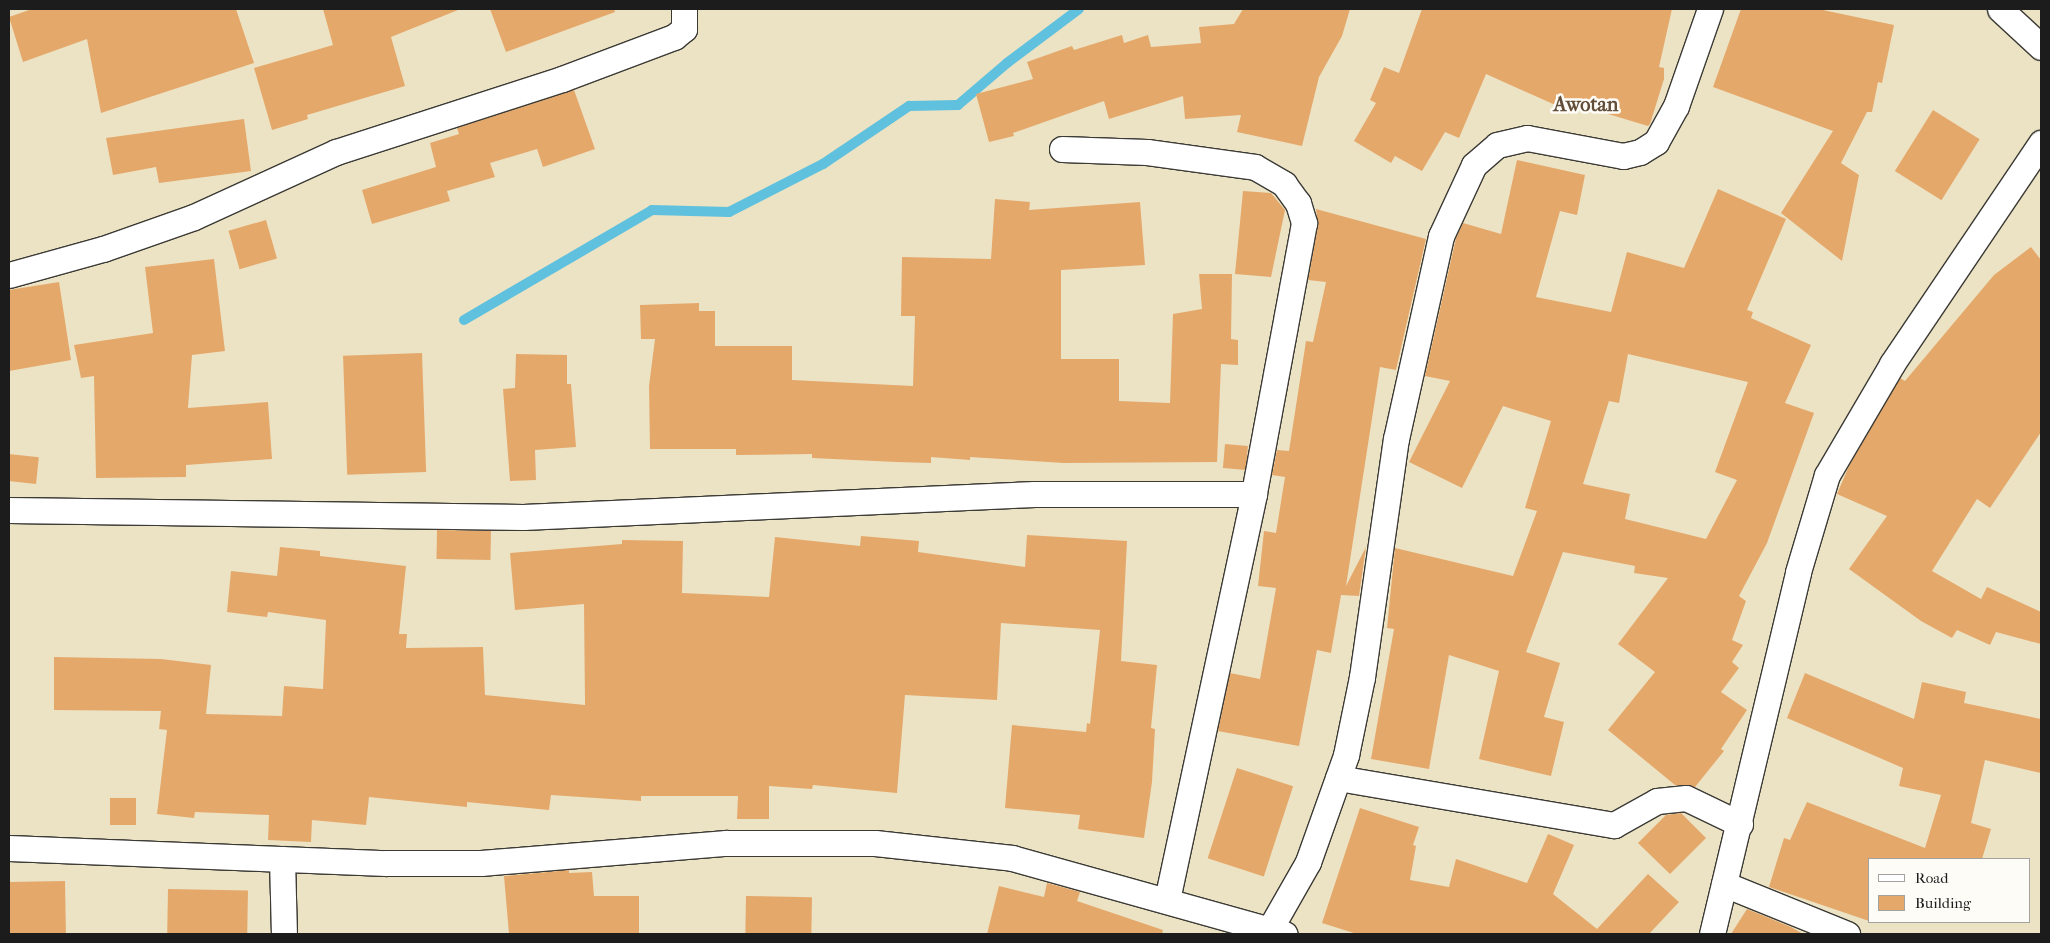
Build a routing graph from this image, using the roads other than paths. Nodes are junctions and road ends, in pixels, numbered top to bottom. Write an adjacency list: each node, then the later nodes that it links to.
1 (684, 9): 7 (street)
2 (1710, 9): 10 (street)
3 (2000, 9): 4 (street)
4 (2041, 47)
5 (2041, 143): 11 (street)
6 (1062, 148): 8 (street)
7 (9, 274)
8 (1254, 494): 9 (street); 15 (street)
9 (9, 510)
10 (1338, 778): 11 (street); 16 (street)
11 (1740, 824): 14 (street)
12 (9, 848): 13 (street)
13 (282, 859): 15 (street); 17 (street)
14 (1724, 884): 18 (street); 19 (street)
15 (1167, 900): 16 (street)
16 (1273, 933)
17 (284, 934)
18 (1712, 934)
19 (1847, 934)

